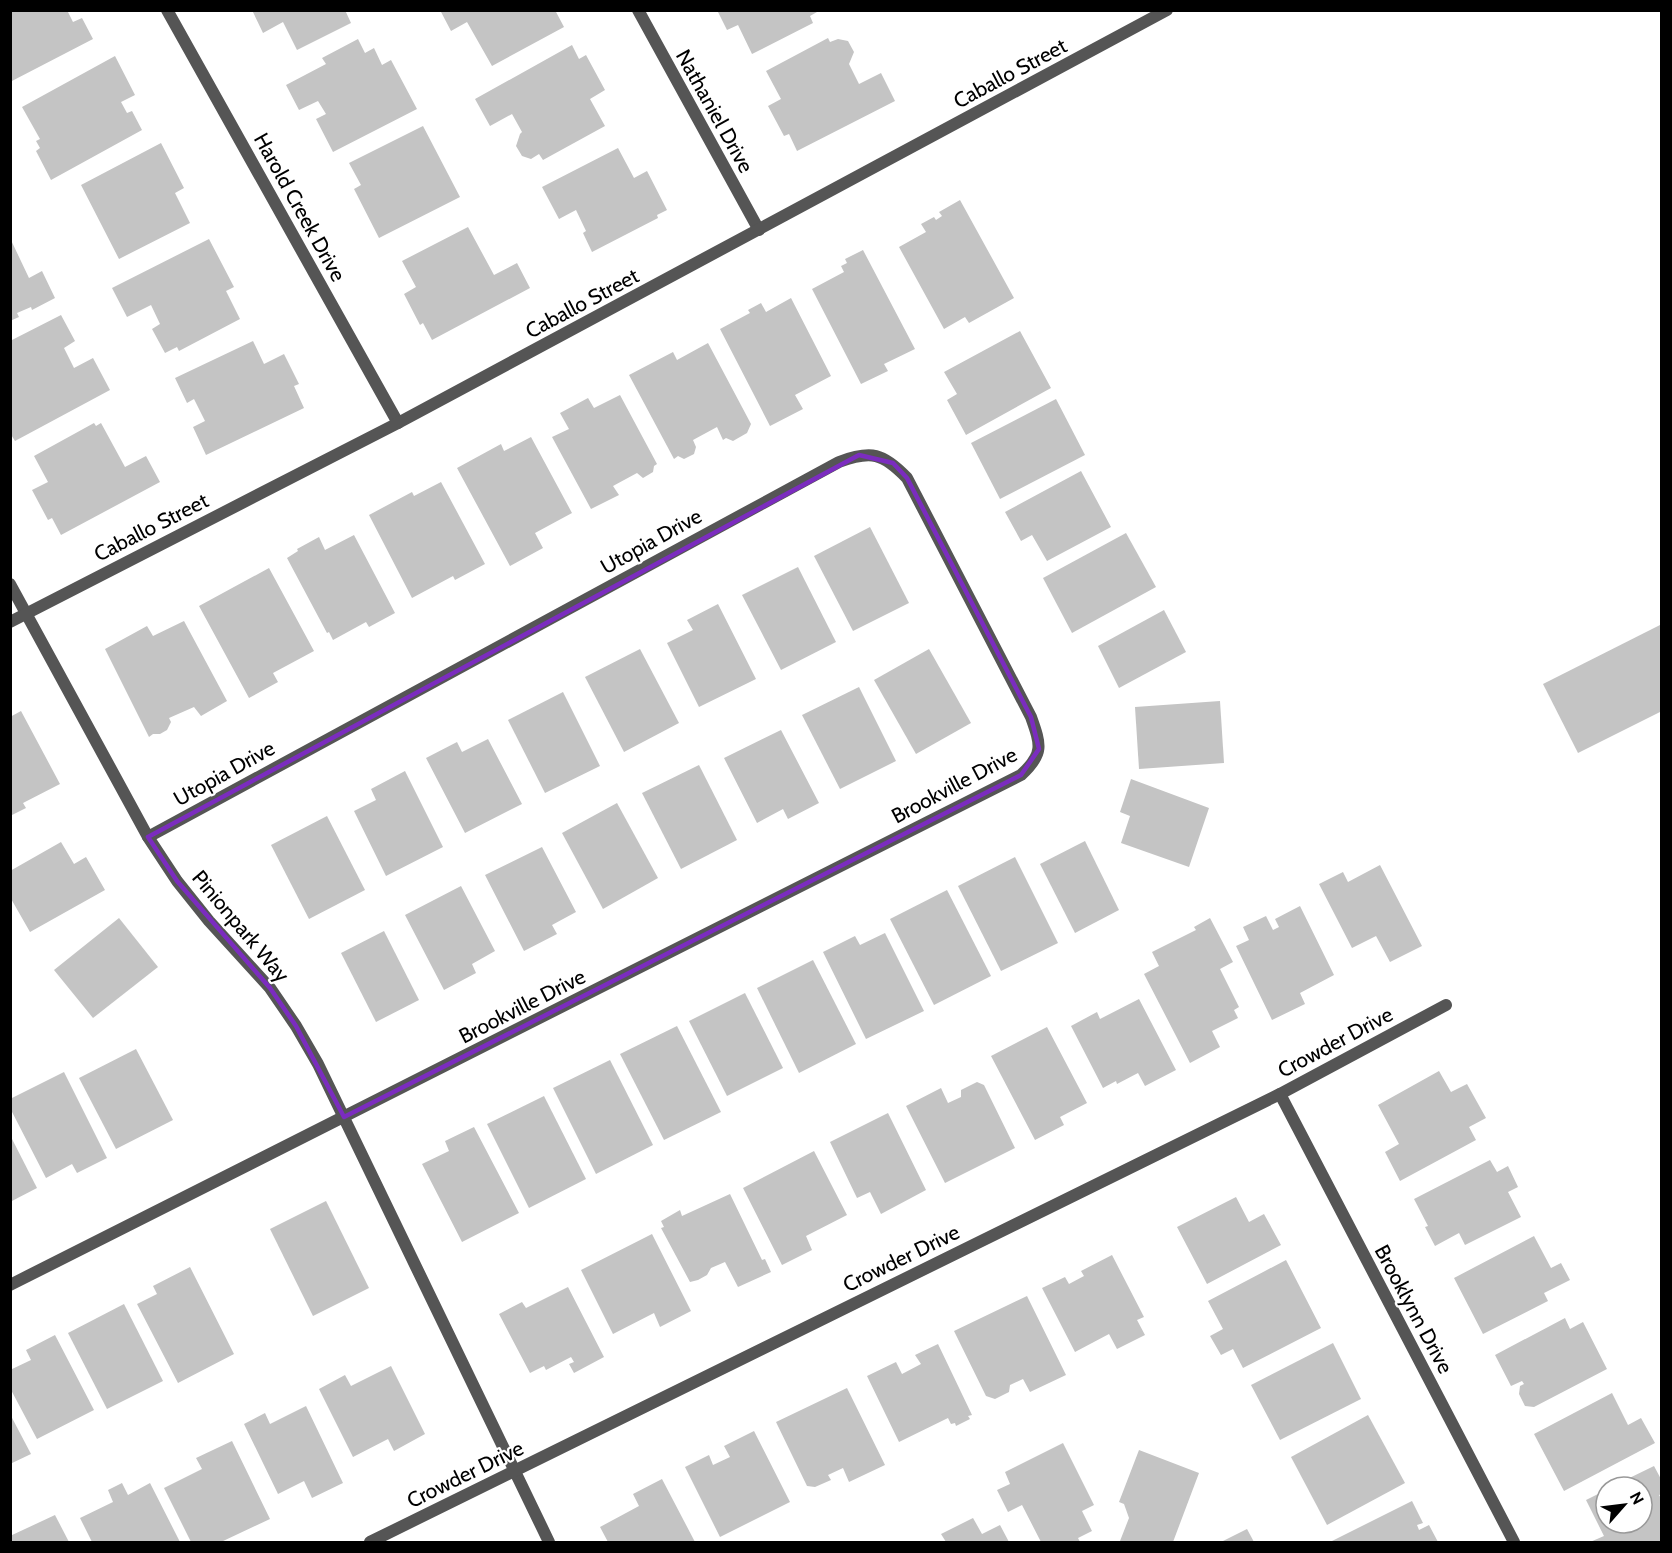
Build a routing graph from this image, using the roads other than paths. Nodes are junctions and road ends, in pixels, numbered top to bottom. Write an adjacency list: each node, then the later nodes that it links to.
1 (167, 10): 5 (street, Harold Creek Drive)
2 (638, 10): 4 (street, Nathaniel Drive)
3 (1167, 10): 4 (street, Caballo Street)
4 (759, 230): 5 (street, Caballo Street)
5 (398, 423): 7 (street, Caballo Street)
6 (10, 584): 7 (street, Pinionpark Way)
7 (26, 613): 8 (street, Caballo Street); 10 (street, Pinionpark Way)
8 (10, 622)
9 (1039, 749): 10 (street, Utopia Drive); 13 (street, Brookville Drive)
10 (148, 837): 13 (street, Pinionpark Way)
11 (1446, 1005): 12 (street, Crowder Drive)
12 (1280, 1094): 15 (street, Crowder Drive); 18 (street, Brooklynn Drive)
13 (344, 1117): 14 (street, Brookville Drive); 15 (street, Pinionpark Way)
14 (10, 1285)
15 (514, 1471): 16 (street, Crowder Drive); 17 (street, Pinionpark Way)
16 (370, 1542)
17 (549, 1542)
18 (1514, 1542)

